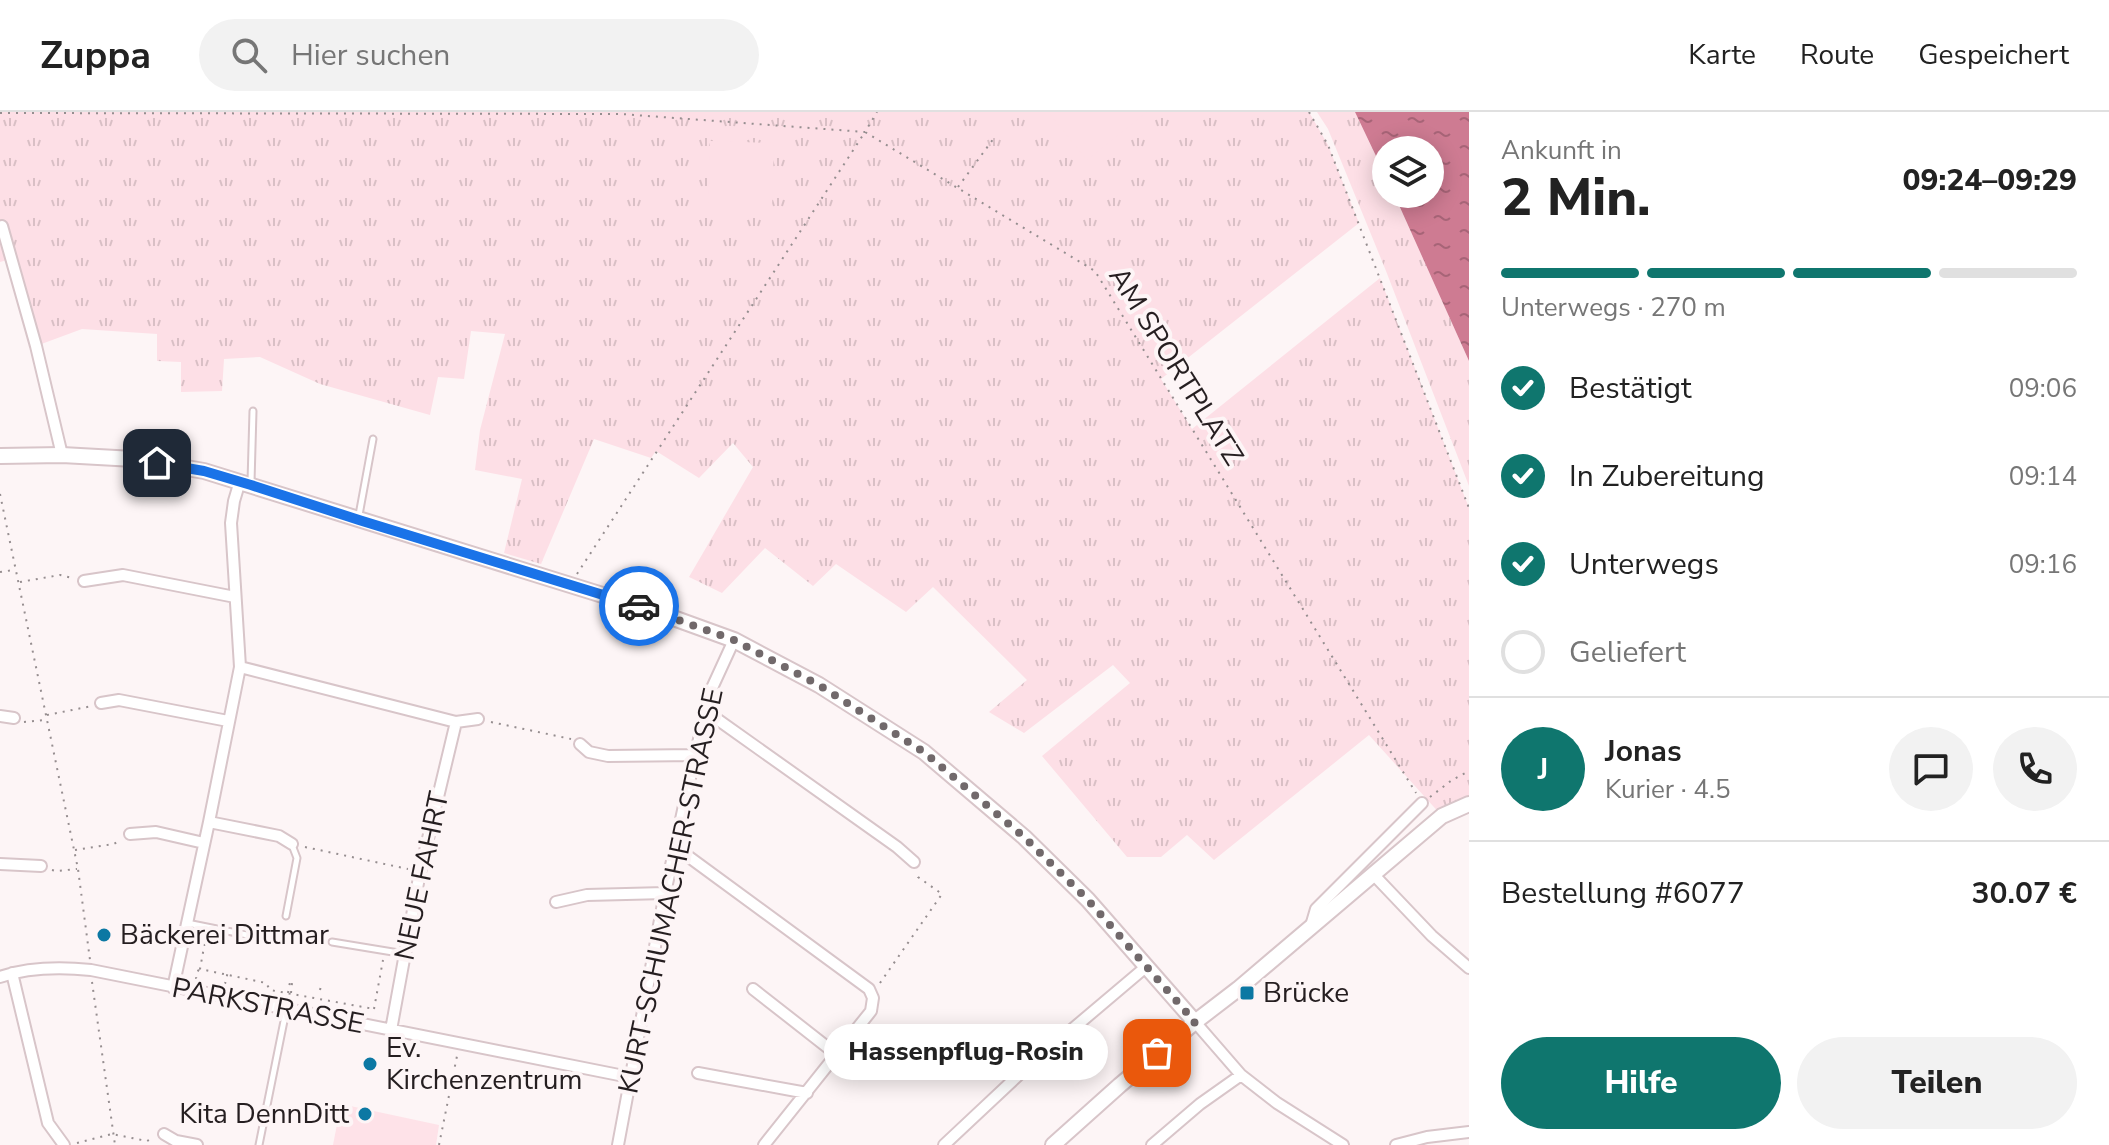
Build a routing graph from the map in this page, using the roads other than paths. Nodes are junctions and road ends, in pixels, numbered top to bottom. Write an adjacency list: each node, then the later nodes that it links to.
1 (2, 226): 4 (street)
2 (253, 411): 6 (lane)
3 (373, 439): 7 (lane)
4 (62, 455): 5 (street); 6 (street)
5 (0, 456)
6 (245, 483): 7 (street); 9 (street)
7 (359, 520): 10 (street)
8 (84, 581): 9 (street)
9 (235, 597): 11 (street)
10 (734, 640): 13 (street, KURT-SCHUMACHER-STRASSE); 40 (street)
11 (240, 667): 17 (street); 18 (street)
12 (101, 703): 17 (street)
13 (707, 712): 20 (street, KURT-SCHUMACHER-STRASSE); 28 (street)
14 (0, 716): 15 (street)
15 (14, 718)
16 (478, 719): 18 (street)
17 (228, 721): 23 (street)
18 (456, 722): 39 (street, NEUE FAHRT)
19 (580, 744): 20 (street)
20 (695, 755): 27 (street, KURT-SCHUMACHER-STRASSE)
21 (1422, 803): 36 (street)
22 (1469, 804): 31 (street)
23 (209, 822): 25 (street); 26 (street)
24 (130, 834): 25 (street)
25 (204, 843): 35 (street)
26 (292, 844): 34 (lane)
27 (673, 855): 32 (street, KURT-SCHUMACHER-STRASSE); 49 (street)
28 (914, 862)
29 (0, 864): 30 (street)
30 (41, 866)
31 (1373, 874): 36 (street); 41 (street)
32 (665, 893): 33 (street); 52 (street, KURT-SCHUMACHER-STRASSE)
33 (556, 902)
34 (286, 916)
35 (187, 923): 37 (lane); 44 (street)
36 (1311, 926): 47 (street)
37 (272, 940)
38 (332, 942): 39 (lane)
39 (405, 954): 48 (street, NEUE FAHRT)
40 (1147, 966): 47 (street); 62 (street)
41 (1469, 968)
42 (12, 973): 43 (street, PARKSTRASSE); 44 (street, PARKSTRASSE); 57 (street)
43 (0, 977)
44 (173, 988): 46 (street, PARKSTRASSE)
45 (753, 989): 49 (street)
46 (286, 1010): 48 (street, PARKSTRASSE); 59 (lane)
47 (1195, 1022): 51 (street); 63 (street)
48 (391, 1030): 52 (street, PARKSTRASSE)
49 (836, 1054): 53 (street)
50 (698, 1073): 53 (street)
51 (1241, 1075): 64 (street); 65 (street)
52 (629, 1077): 60 (street, KURT-SCHUMACHER-STRASSE)
53 (807, 1093): 61 (street)
54 (1469, 1132): 56 (street)
55 (164, 1134): 58 (street)
56 (1427, 1141): 66 (street)
57 (64, 1145)
58 (197, 1145)
59 (259, 1145)
60 (618, 1145)
61 (764, 1145)
62 (944, 1145)
63 (1053, 1145)
64 (1152, 1145)
65 (1343, 1145)
66 (1396, 1145)

